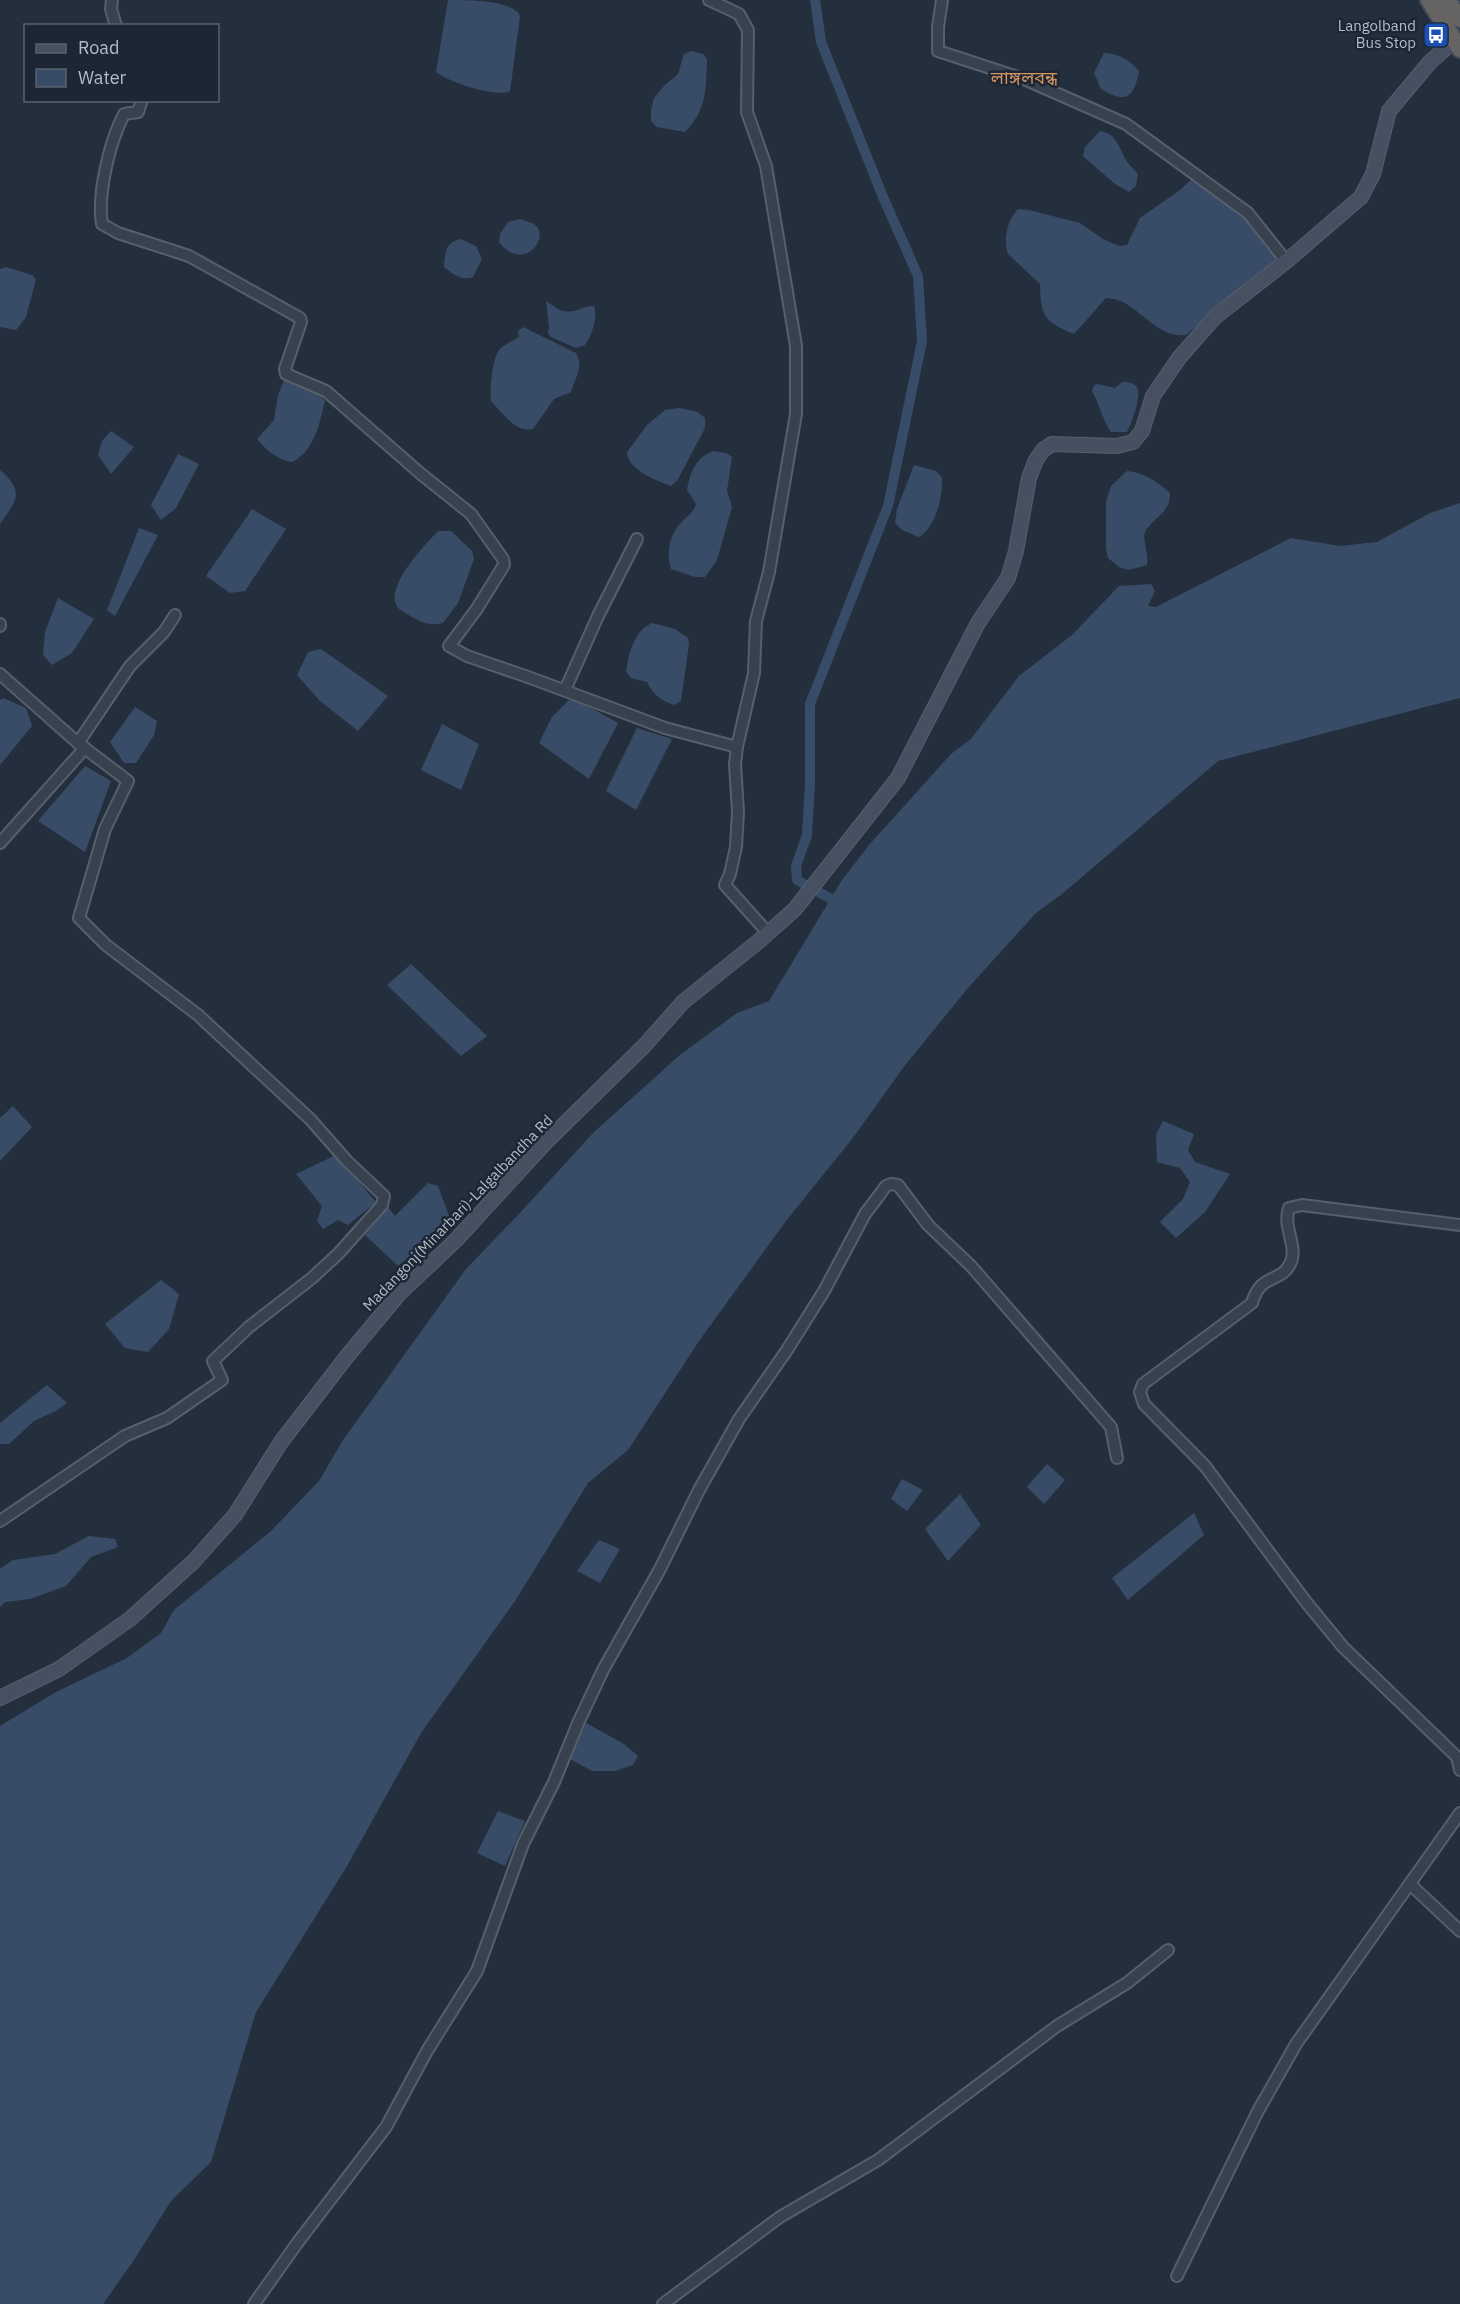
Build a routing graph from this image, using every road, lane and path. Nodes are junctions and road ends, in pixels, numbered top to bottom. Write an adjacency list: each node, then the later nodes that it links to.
1 (112, 0): 7 (street)
2 (709, 0): 16 (street)
3 (942, 0): 10 (street)
4 (1428, 0): 8 (highway)
5 (1447, 0): 6 (highway)
6 (1460, 19)
7 (115, 24)
8 (1457, 45): 10 (main road)
9 (141, 102): 14 (street)
10 (1286, 261): 18 (main road, Madangonj(Minarbari)-Lalgalbandha Rd)
11 (637, 539): 14 (street)
12 (175, 615): 15 (street)
13 (0, 674): 15 (street)
14 (565, 690): 16 (street)
15 (81, 745): 17 (street); 21 (street)
16 (737, 747): 18 (street)
17 (0, 843)
18 (768, 933): 22 (main road, Madangonj(Minarbari)-Lalgalbandha Rd)
19 (1460, 1225): 23 (street)
20 (1117, 1458): 29 (street)
21 (0, 1521)
22 (0, 1698)
23 (1460, 1770)
24 (1460, 1812): 25 (street)
25 (1410, 1884): 26 (street); 28 (street)
26 (1460, 1931)
27 (1168, 1950): 30 (street)
28 (1177, 2276)
29 (261, 2301)
30 (663, 2304)

